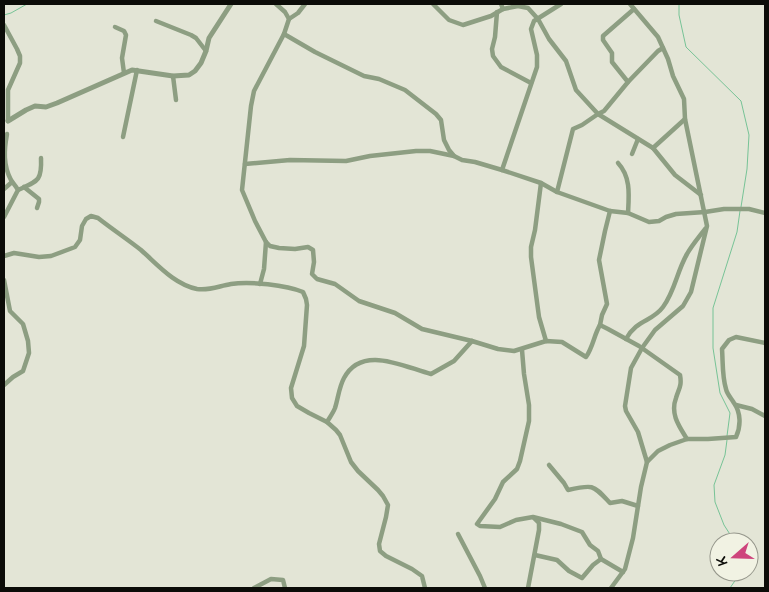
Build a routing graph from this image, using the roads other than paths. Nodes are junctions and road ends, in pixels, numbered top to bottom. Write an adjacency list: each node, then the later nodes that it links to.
1 (231, 4): 17 (street)
2 (276, 4): 10 (street)
3 (305, 4): 10 (street)
4 (433, 4): 9 (street)
5 (561, 4): 11 (street)
6 (630, 4): 8 (street)
7 (502, 6): 9 (street); 11 (street)
8 (634, 9): 16 (street); 21 (street)
9 (497, 12): 22 (street)
10 (290, 19): 15 (street)
11 (538, 19): 22 (street); 25 (street)
12 (156, 21): 17 (street)
13 (4, 27): 23 (street)
14 (115, 27): 19 (street)
15 (284, 34): 33 (street); 36 (street)
16 (663, 48): 21 (street); 26 (street)
17 (206, 51): 20 (street)
18 (137, 70): 19 (street); 20 (street); 29 (street)
19 (124, 73): 27 (street)
20 (173, 76): 24 (street)
21 (628, 82): 25 (street)
22 (531, 83): 37 (street)
23 (6, 90): 27 (street)
24 (176, 100)
25 (598, 114): 30 (street); 43 (street)
26 (685, 119): 31 (street); 44 (street)
27 (8, 121)
28 (7, 134): 38 (street)
29 (123, 137)
30 (638, 139): 31 (street); 32 (street)
31 (653, 148): 44 (street)
32 (632, 154)
33 (454, 156): 36 (street); 37 (street)
34 (42, 158): 40 (street)
35 (618, 163): 48 (street)
36 (245, 164): 52 (street)
37 (502, 170): 39 (street)
38 (12, 182): 41 (street); 42 (street)
39 (541, 183): 43 (street); 58 (street)
40 (24, 187): 42 (street); 45 (street)
41 (4, 189)
42 (18, 190): 50 (street)
43 (557, 192): 46 (street)
44 (702, 196): 47 (street)
45 (37, 208)
46 (610, 211): 48 (street); 56 (street)
47 (705, 212): 48 (street); 49 (street); 51 (street)
48 (628, 213)
49 (765, 213)
50 (4, 217)
51 (707, 226): 57 (street); 61 (street)
52 (266, 242): 55 (street); 59 (street)
53 (4, 256): 55 (street)
54 (4, 280): 63 (street)
55 (260, 284): 66 (street)
56 (600, 325): 57 (street); 58 (street)
57 (626, 339): 61 (street)
58 (546, 340): 62 (street)
59 (472, 341): 62 (street); 66 (street)
60 (765, 343): 64 (street)
61 (642, 348): 67 (street); 68 (street)
62 (522, 350): 71 (street)
63 (4, 385)
64 (736, 405): 65 (street); 67 (street)
65 (765, 416)
66 (327, 422): 78 (street)
67 (687, 439): 68 (street)
68 (647, 462): 70 (street)
69 (549, 465): 70 (street)
70 (638, 506): 75 (street)
71 (533, 517): 73 (street); 74 (street)
72 (458, 534): 79 (street)
73 (534, 555): 74 (street); 80 (street)
74 (601, 559): 75 (street)
75 (623, 572): 81 (street)
76 (254, 588): 77 (street)
77 (285, 588)
78 (425, 588)
79 (485, 588)
80 (528, 588)
81 (611, 588)

